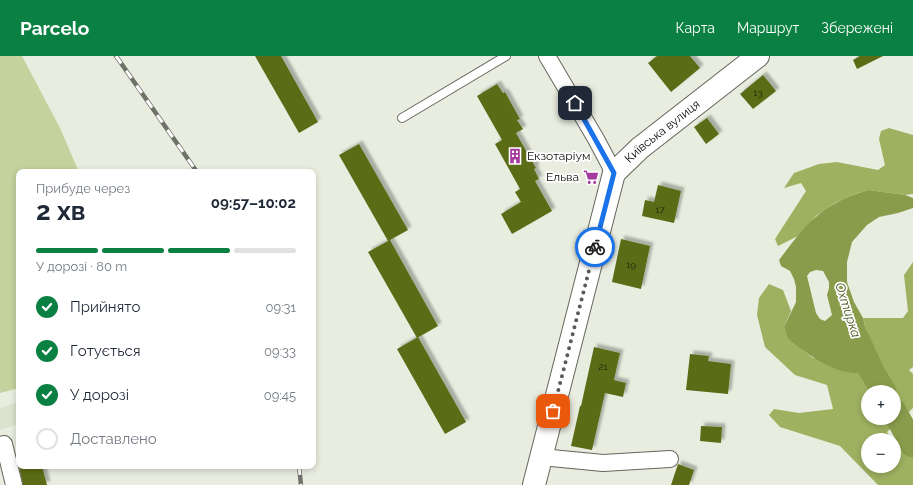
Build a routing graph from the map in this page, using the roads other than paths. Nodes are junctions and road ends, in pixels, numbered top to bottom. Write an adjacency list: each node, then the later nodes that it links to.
1 (506, 56): 4 (lane)
2 (547, 56): 5 (street)
3 (758, 56): 5 (main road, Київська вулиця)
4 (402, 118)
5 (614, 173): 7 (main road, Київська вулиця)
6 (4, 444): 9 (street)
7 (541, 457): 8 (street); 10 (main road, Київська вулиця)
8 (670, 459)
9 (14, 485)
10 (534, 485)

